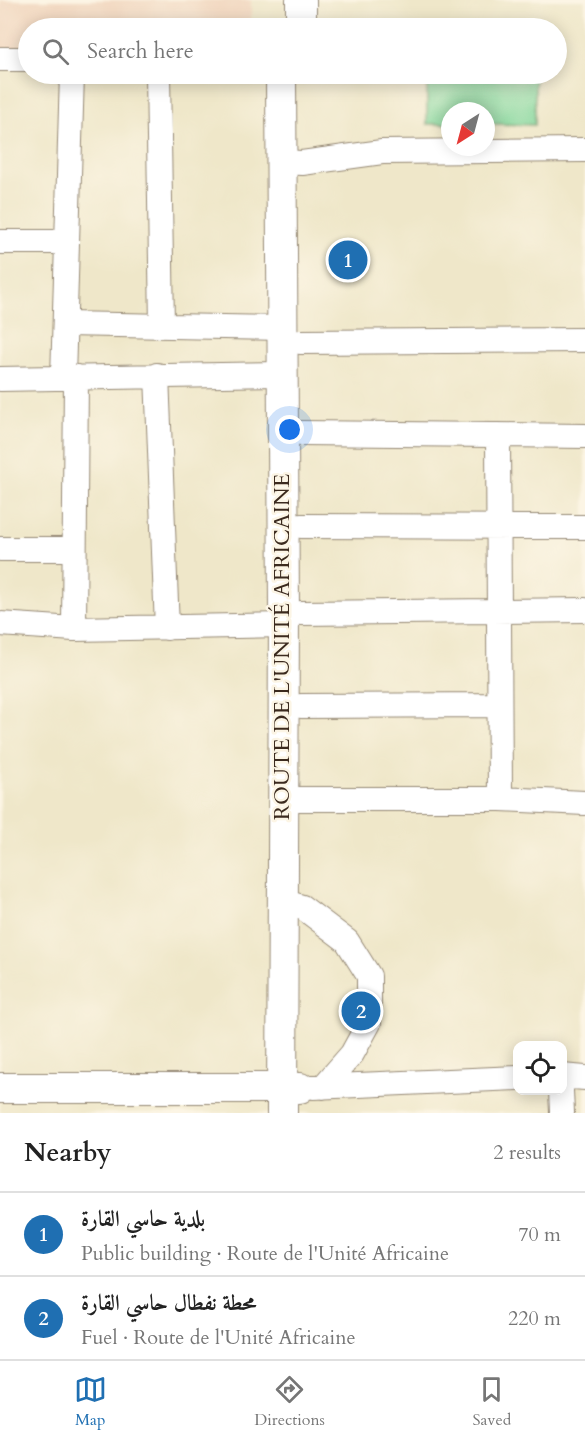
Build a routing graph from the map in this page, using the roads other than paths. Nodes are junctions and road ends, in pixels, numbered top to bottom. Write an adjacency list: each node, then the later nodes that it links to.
1 (280, 0): 3 (main road)
2 (301, 0): 4 (main road)
3 (280, 18)
4 (301, 18)
5 (0, 59): 6 (street)
6 (18, 59)
7 (72, 84): 14 (street)
8 (158, 84): 16 (street)
9 (282, 84): 12 (main road, ROUTE DE L'UNITÉ AFRICAINE)
10 (301, 84): 12 (main road, ROUTE DE L'UNITÉ AFRICAINE)
11 (585, 150): 12 (street)
12 (292, 162): 17 (main road, ROUTE DE L'UNITÉ AFRICAINE)
13 (0, 242): 14 (street)
14 (67, 242): 15 (street)
15 (64, 324): 16 (street); 21 (street)
16 (162, 326): 17 (street)
17 (291, 335): 18 (street); 20 (main road, ROUTE DE L'UNITÉ AFRICAINE); 23 (main road, ROUTE DE L'UNITÉ AFRICAINE)
18 (585, 340)
19 (157, 375): 20 (street); 21 (street); 35 (street)
20 (282, 375): 33 (main road, ROUTE DE L'UNITÉ AFRICAINE)
21 (70, 378): 22 (street); 30 (street)
22 (0, 379)
23 (301, 433): 24 (street); 26 (main road, ROUTE DE L'UNITÉ AFRICAINE)
24 (498, 435): 25 (street); 27 (street)
25 (585, 436)
26 (301, 525): 27 (street); 33 (main road, ROUTE DE L'UNITÉ AFRICAINE)
27 (498, 527): 28 (street); 32 (street)
28 (585, 527)
29 (0, 549): 30 (street)
30 (74, 549): 36 (street)
31 (585, 610): 32 (street)
32 (499, 611): 33 (street); 37 (street)
33 (292, 619): 35 (street); 38 (main road, ROUTE DE L'UNITÉ AFRICAINE); 40 (main road, ROUTE DE L'UNITÉ AFRICAINE)
34 (0, 624): 36 (street)
35 (167, 628): 36 (street)
36 (74, 629)
37 (500, 705): 38 (street); 39 (street)
38 (301, 706): 40 (main road, ROUTE DE L'UNITÉ AFRICAINE)
39 (500, 799): 40 (street); 41 (street)
40 (292, 800): 42 (main road, ROUTE DE L'UNITÉ AFRICAINE)
41 (585, 803)
42 (292, 904): 48 (main road, ROUTE DE L'UNITÉ AFRICAINE); 48 (street)
43 (567, 1076): 45 (street)
44 (513, 1078): 48 (street)
45 (585, 1078)
46 (0, 1088): 48 (main road)
47 (561, 1095): 49 (street)
48 (298, 1098)
49 (562, 1113)

